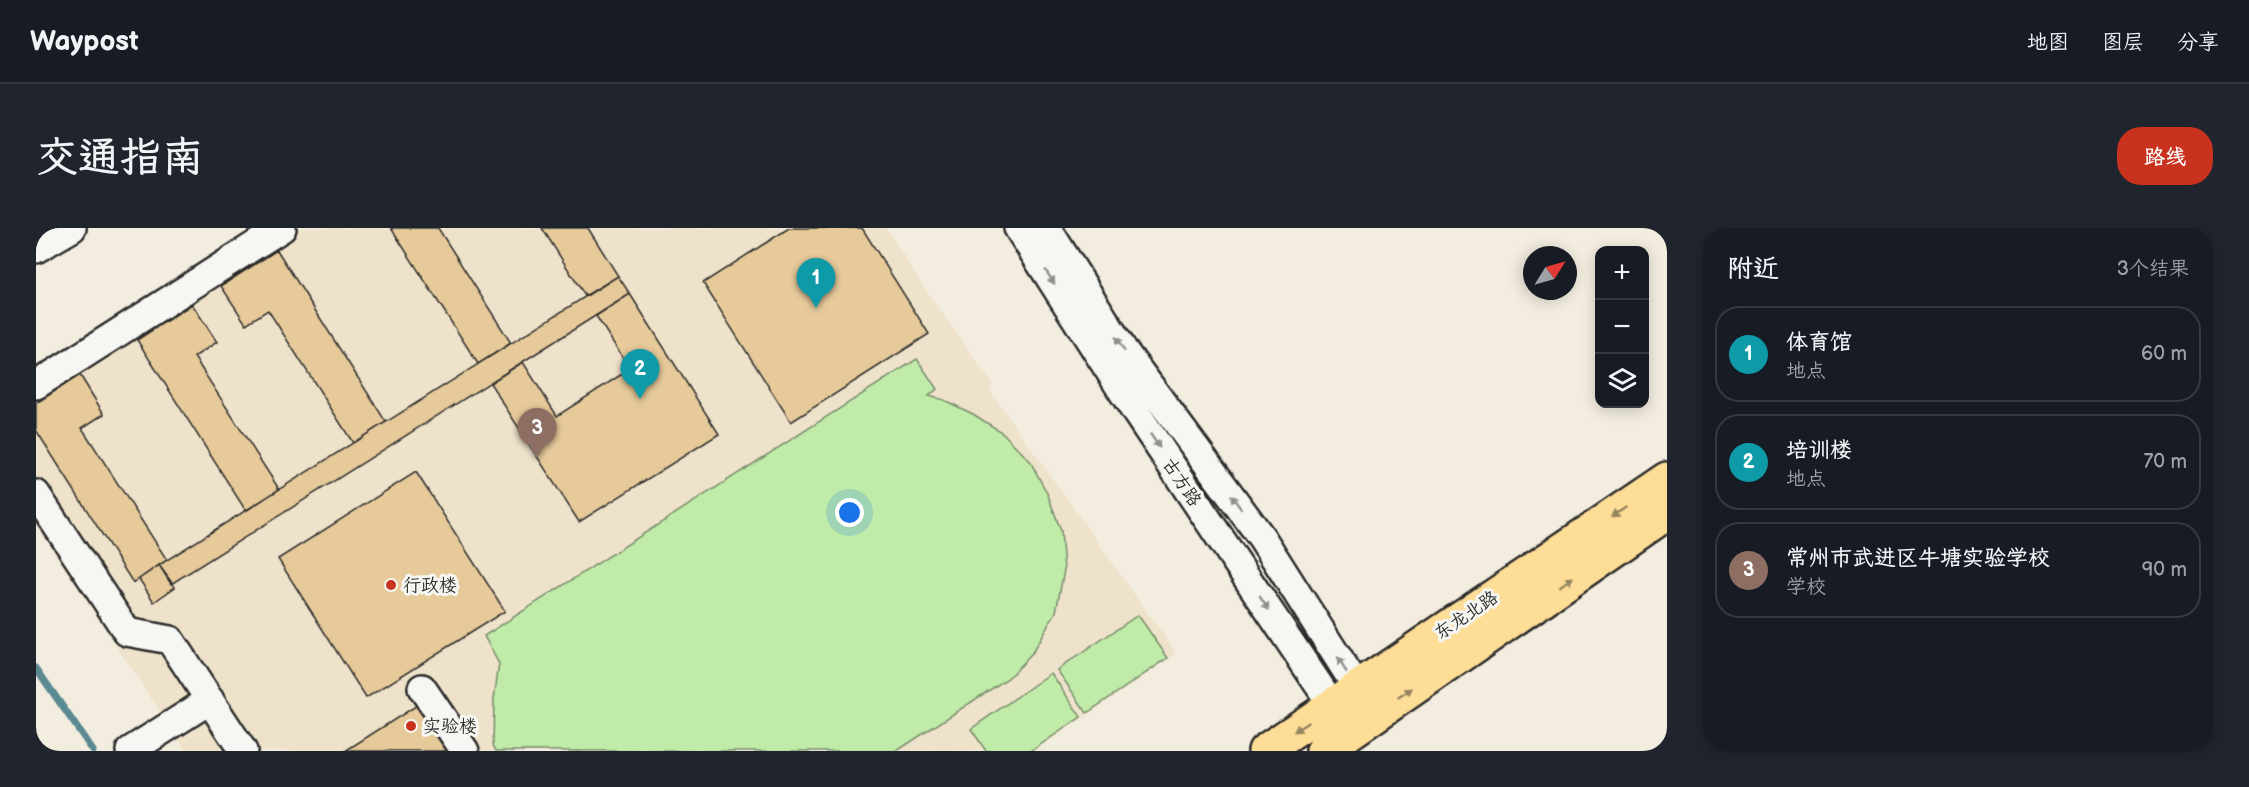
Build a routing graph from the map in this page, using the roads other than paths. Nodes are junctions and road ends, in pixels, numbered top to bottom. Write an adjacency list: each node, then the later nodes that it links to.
1 (72, 228): 5 (street)
2 (282, 228): 6 (street)
3 (1018, 228): 12 (street, 古方路, one-way to 12)
4 (1047, 228): 12 (street, 古方路, one-way to 4)
5 (36, 249)
6 (36, 385)
7 (1667, 479): 12 (main road, 东龙北路, one-way to 12)
8 (36, 494): 11 (street)
9 (1667, 513): 12 (main road, 东龙北路, one-way to 9)
10 (422, 688): 15 (street)
11 (210, 700): 13 (street); 14 (street)
12 (1351, 718): 16 (main road, 东龙北路, one-way to 16); 17 (main road, 东龙北路)
13 (130, 751)
14 (243, 751)
15 (465, 751)
16 (1265, 751)
17 (1323, 751)

